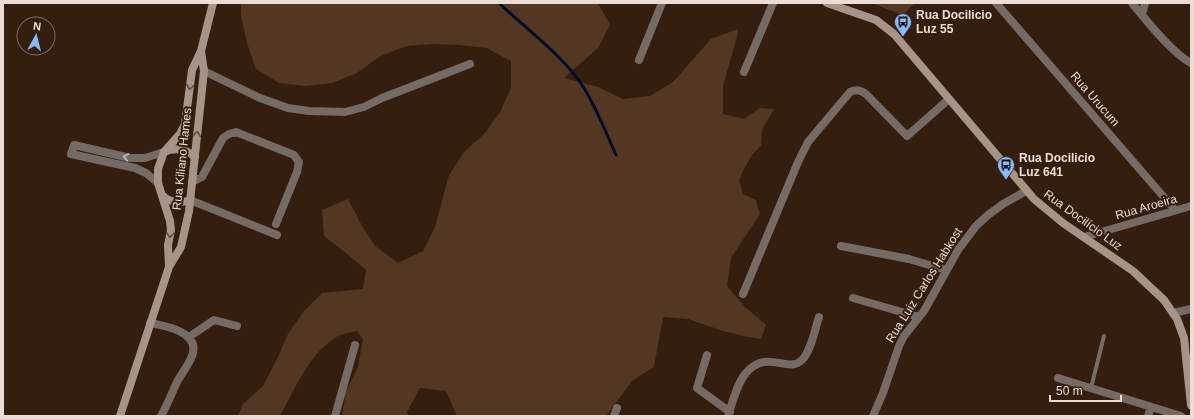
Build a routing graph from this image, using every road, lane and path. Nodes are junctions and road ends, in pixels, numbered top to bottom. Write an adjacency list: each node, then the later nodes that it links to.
1 (213, 3): 9 (main road, Rua Kiliano Hames)
2 (662, 3): 10 (street)
3 (773, 3): 14 (street)
4 (827, 3): 15 (main road, Rua Docilício Luz)
5 (996, 3): 24 (street, Rua Urucum)
6 (1132, 3): 8 (street)
7 (1145, 3): 8 (street)
8 (1142, 15): 11 (street)
9 (201, 51): 13 (main road, Rua Kiliano Hames); 16 (main road, Rua Kiliano Hames, one-way to 16)
10 (639, 60)
11 (1191, 63)
12 (470, 64): 13 (street)
13 (204, 71): 17 (main road, Rua Kiliano Hames, one-way to 13)
14 (744, 72)
15 (949, 99): 20 (main road, Rua Docilício Luz); 31 (street)
16 (164, 152): 17 (main road); 19 (main road, Rua Kiliano Hames); 19 (street, one-way to 19)
17 (195, 157): 18 (main road, Rua Kiliano Hames)
18 (192, 182): 22 (main road, Rua Kiliano Hames); 25 (street)
19 (158, 183): 21 (main road, Rua Kiliano Hames)
20 (1026, 191): 27 (main road, Rua Docilício Luz); 30 (street, Rua Luiz Carlos Habkost)
21 (161, 194): 22 (main road); 29 (main road, Rua Kiliano Hames, one-way to 29)
22 (190, 200): 26 (street); 29 (main road, Rua Kiliano Hames)
23 (1191, 206): 24 (street, Rua Aroeira)
24 (1175, 210): 27 (street, Rua Aroeira)
25 (276, 224)
26 (277, 234)
27 (1084, 237): 34 (main road, Rua Docilício Luz)
28 (841, 246): 30 (street)
29 (169, 267): 37 (main road, Rua Kiliano Hames)
30 (946, 270): 36 (street, Rua Luiz Carlos Habkost)
31 (743, 294)
32 (852, 298): 36 (street)
33 (1191, 309): 34 (street)
34 (1174, 313): 45 (main road, Rua Docilício Luz)
35 (819, 317): 47 (street)
36 (919, 317): 51 (street, Rua Luiz Carlos Habkost)
37 (150, 323): 40 (street); 48 (main road, Rua Kiliano Hames)
38 (237, 326): 40 (street)
39 (1104, 336): 44 (lane)
40 (189, 337): 49 (street)
41 (355, 345): 50 (street)
42 (707, 355): 47 (street)
43 (1058, 378): 44 (street)
44 (1090, 388): 46 (street)
45 (1191, 404)
46 (1151, 406): 52 (street); 53 (street)
47 (729, 414)
48 (120, 416)
49 (161, 416)
50 (335, 416)
51 (873, 416)
52 (1148, 416)
53 (1181, 416)

